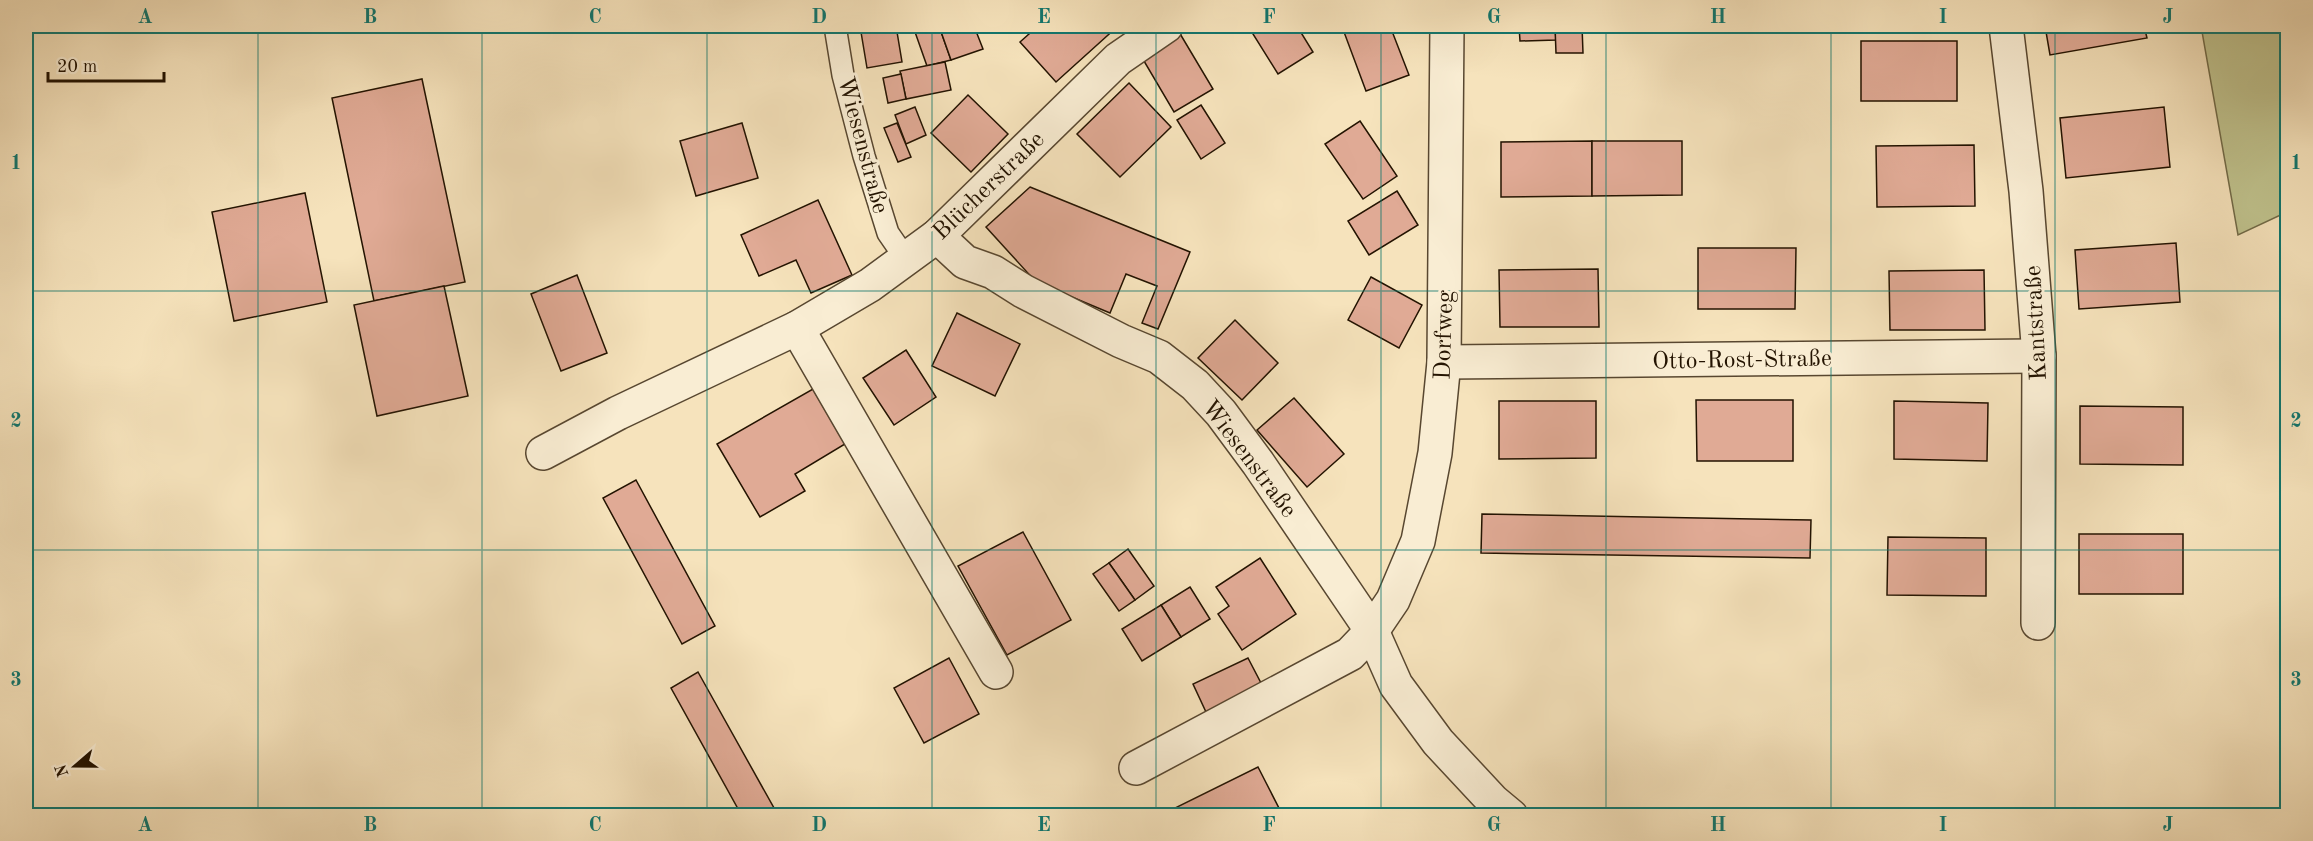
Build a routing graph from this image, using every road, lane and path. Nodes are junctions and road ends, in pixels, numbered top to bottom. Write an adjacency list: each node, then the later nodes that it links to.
1 (835, 26): 6 (lane, Wiesenstraße)
2 (1166, 26): 5 (street, Blücherstraße)
3 (1447, 26): 9 (street, Dorfweg)
4 (2006, 26): 8 (street, Kantstraße)
5 (937, 236): 6 (street, Blücherstraße); 12 (street, Wiesenstraße)
6 (906, 259): 7 (street, Blücherstraße)
7 (797, 328): 10 (street, Blücherstraße); 13 (street)
8 (2039, 356): 9 (street, Otto-Rost-Straße); 11 (street, Kantstraße)
9 (1444, 362): 12 (street, Dorfweg)
10 (543, 453)
11 (2038, 623)
12 (1372, 631): 14 (street); 15 (street, Wiesenstraße)
13 (996, 672)
14 (1136, 768)
15 (1511, 816)

